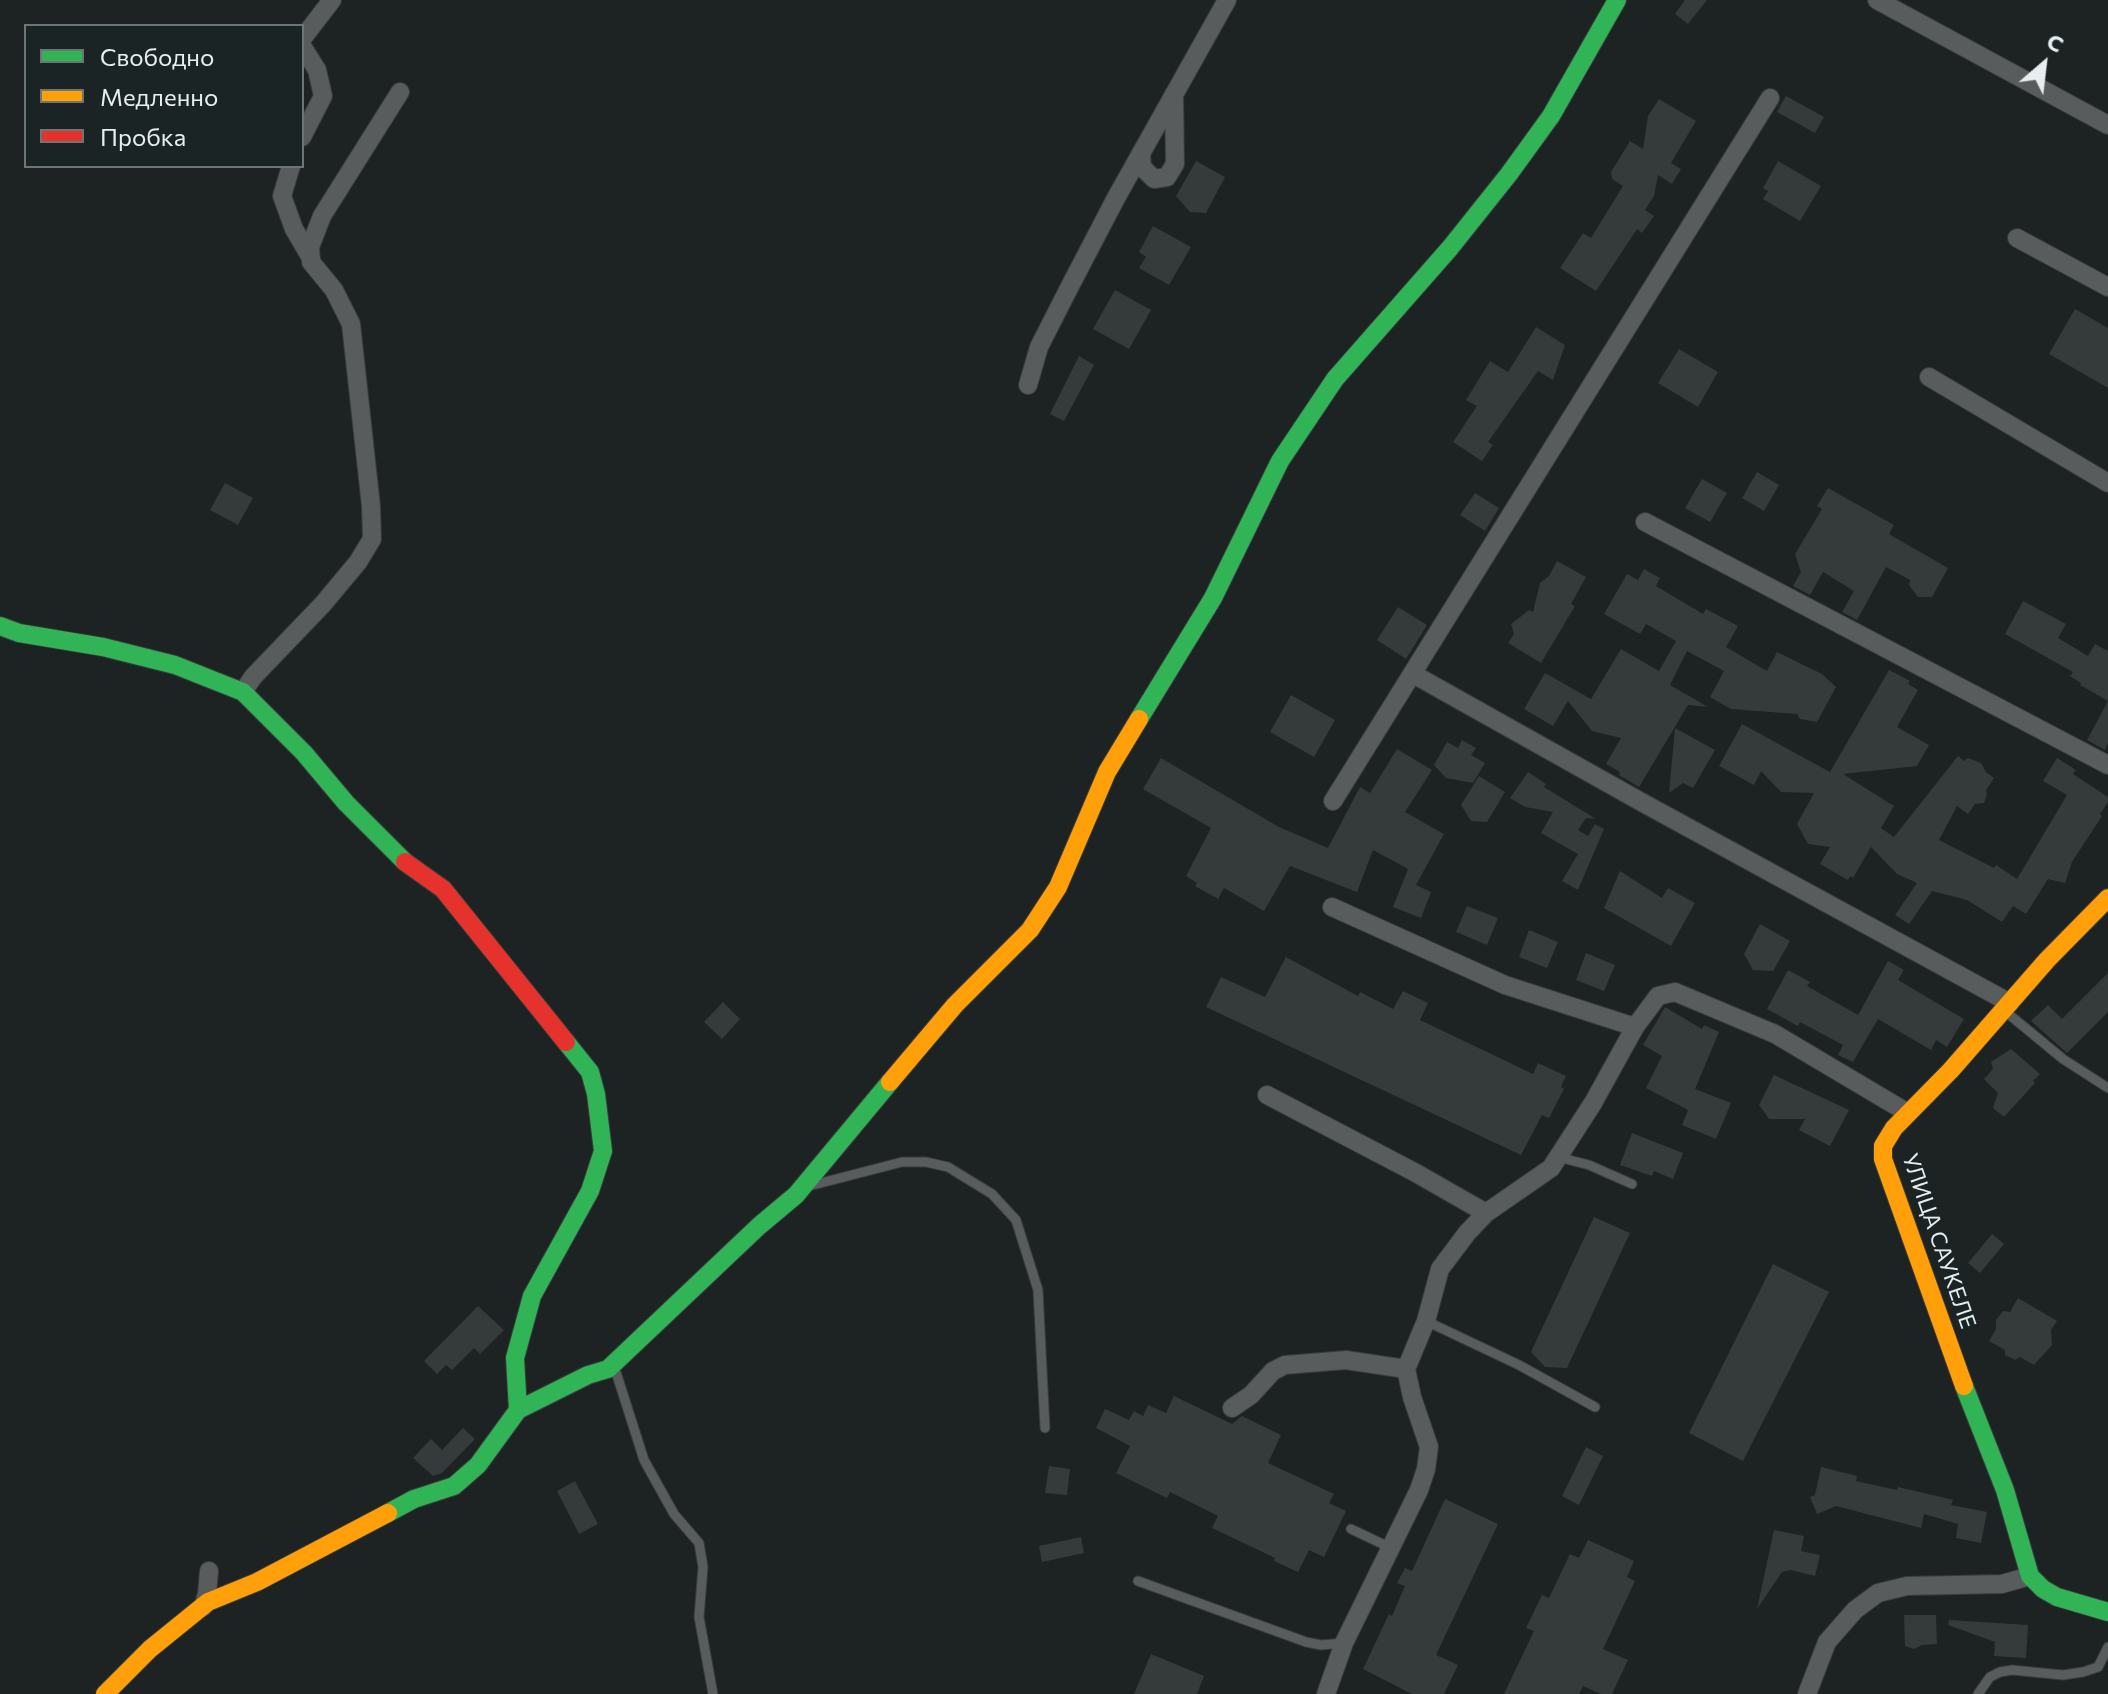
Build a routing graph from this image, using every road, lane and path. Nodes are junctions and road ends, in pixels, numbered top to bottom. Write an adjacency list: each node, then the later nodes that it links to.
1 (332, 0): 5 (street)
2 (1227, 0): 8 (street)
3 (1617, 0): 35 (street)
4 (1877, 0): 10 (street)
5 (304, 36)
6 (304, 49): 11 (street)
7 (400, 92): 15 (street)
8 (1174, 92): 12 (street); 12 (street)
9 (1770, 98): 22 (street)
10 (2108, 125)
11 (304, 133)
12 (1141, 153): 18 (street)
13 (290, 168): 15 (street)
14 (2017, 238): 16 (street)
15 (311, 258): 23 (street)
16 (2108, 287)
17 (1929, 377): 19 (street)
18 (1028, 385)
19 (2108, 483)
20 (1645, 522): 24 (street)
21 (0, 626): 23 (street)
22 (1413, 674): 25 (street); 28 (street)
23 (243, 692): 42 (street)
24 (2108, 765)
25 (1333, 801)
26 (2108, 898): 28 (street, УЛИЦА САУКЕЛЕ)
27 (1332, 907): 29 (street)
28 (2006, 1007): 30 (lane); 32 (street, УЛИЦА САУКЕЛЕ)
29 (1635, 1027): 32 (street); 33 (street)
30 (2108, 1088)
31 (1267, 1095): 36 (street)
32 (1908, 1113): 47 (street, УЛИЦА САУКЕЛЕ)
33 (1558, 1157): 34 (lane); 36 (street)
34 (1632, 1184)
35 (802, 1188): 38 (street); 43 (lane)
36 (1486, 1213): 37 (street)
37 (1426, 1321): 39 (street); 40 (lane)
38 (619, 1357): 42 (street); 54 (lane)
39 (1406, 1369): 41 (street); 45 (street)
40 (1595, 1407)
41 (1232, 1408)
42 (518, 1410): 49 (street)
43 (1045, 1428)
44 (1351, 1529): 45 (lane)
45 (1391, 1548): 51 (street)
46 (209, 1571): 49 (street)
47 (2030, 1576): 50 (street); 56 (street)
48 (1138, 1581): 51 (lane)
49 (203, 1607): 53 (street)
50 (2108, 1612)
51 (1344, 1643): 55 (street)
52 (2108, 1647): 57 (lane)
53 (105, 1694)
54 (713, 1694)
55 (1326, 1694)
56 (1807, 1694)
57 (1978, 1694)

